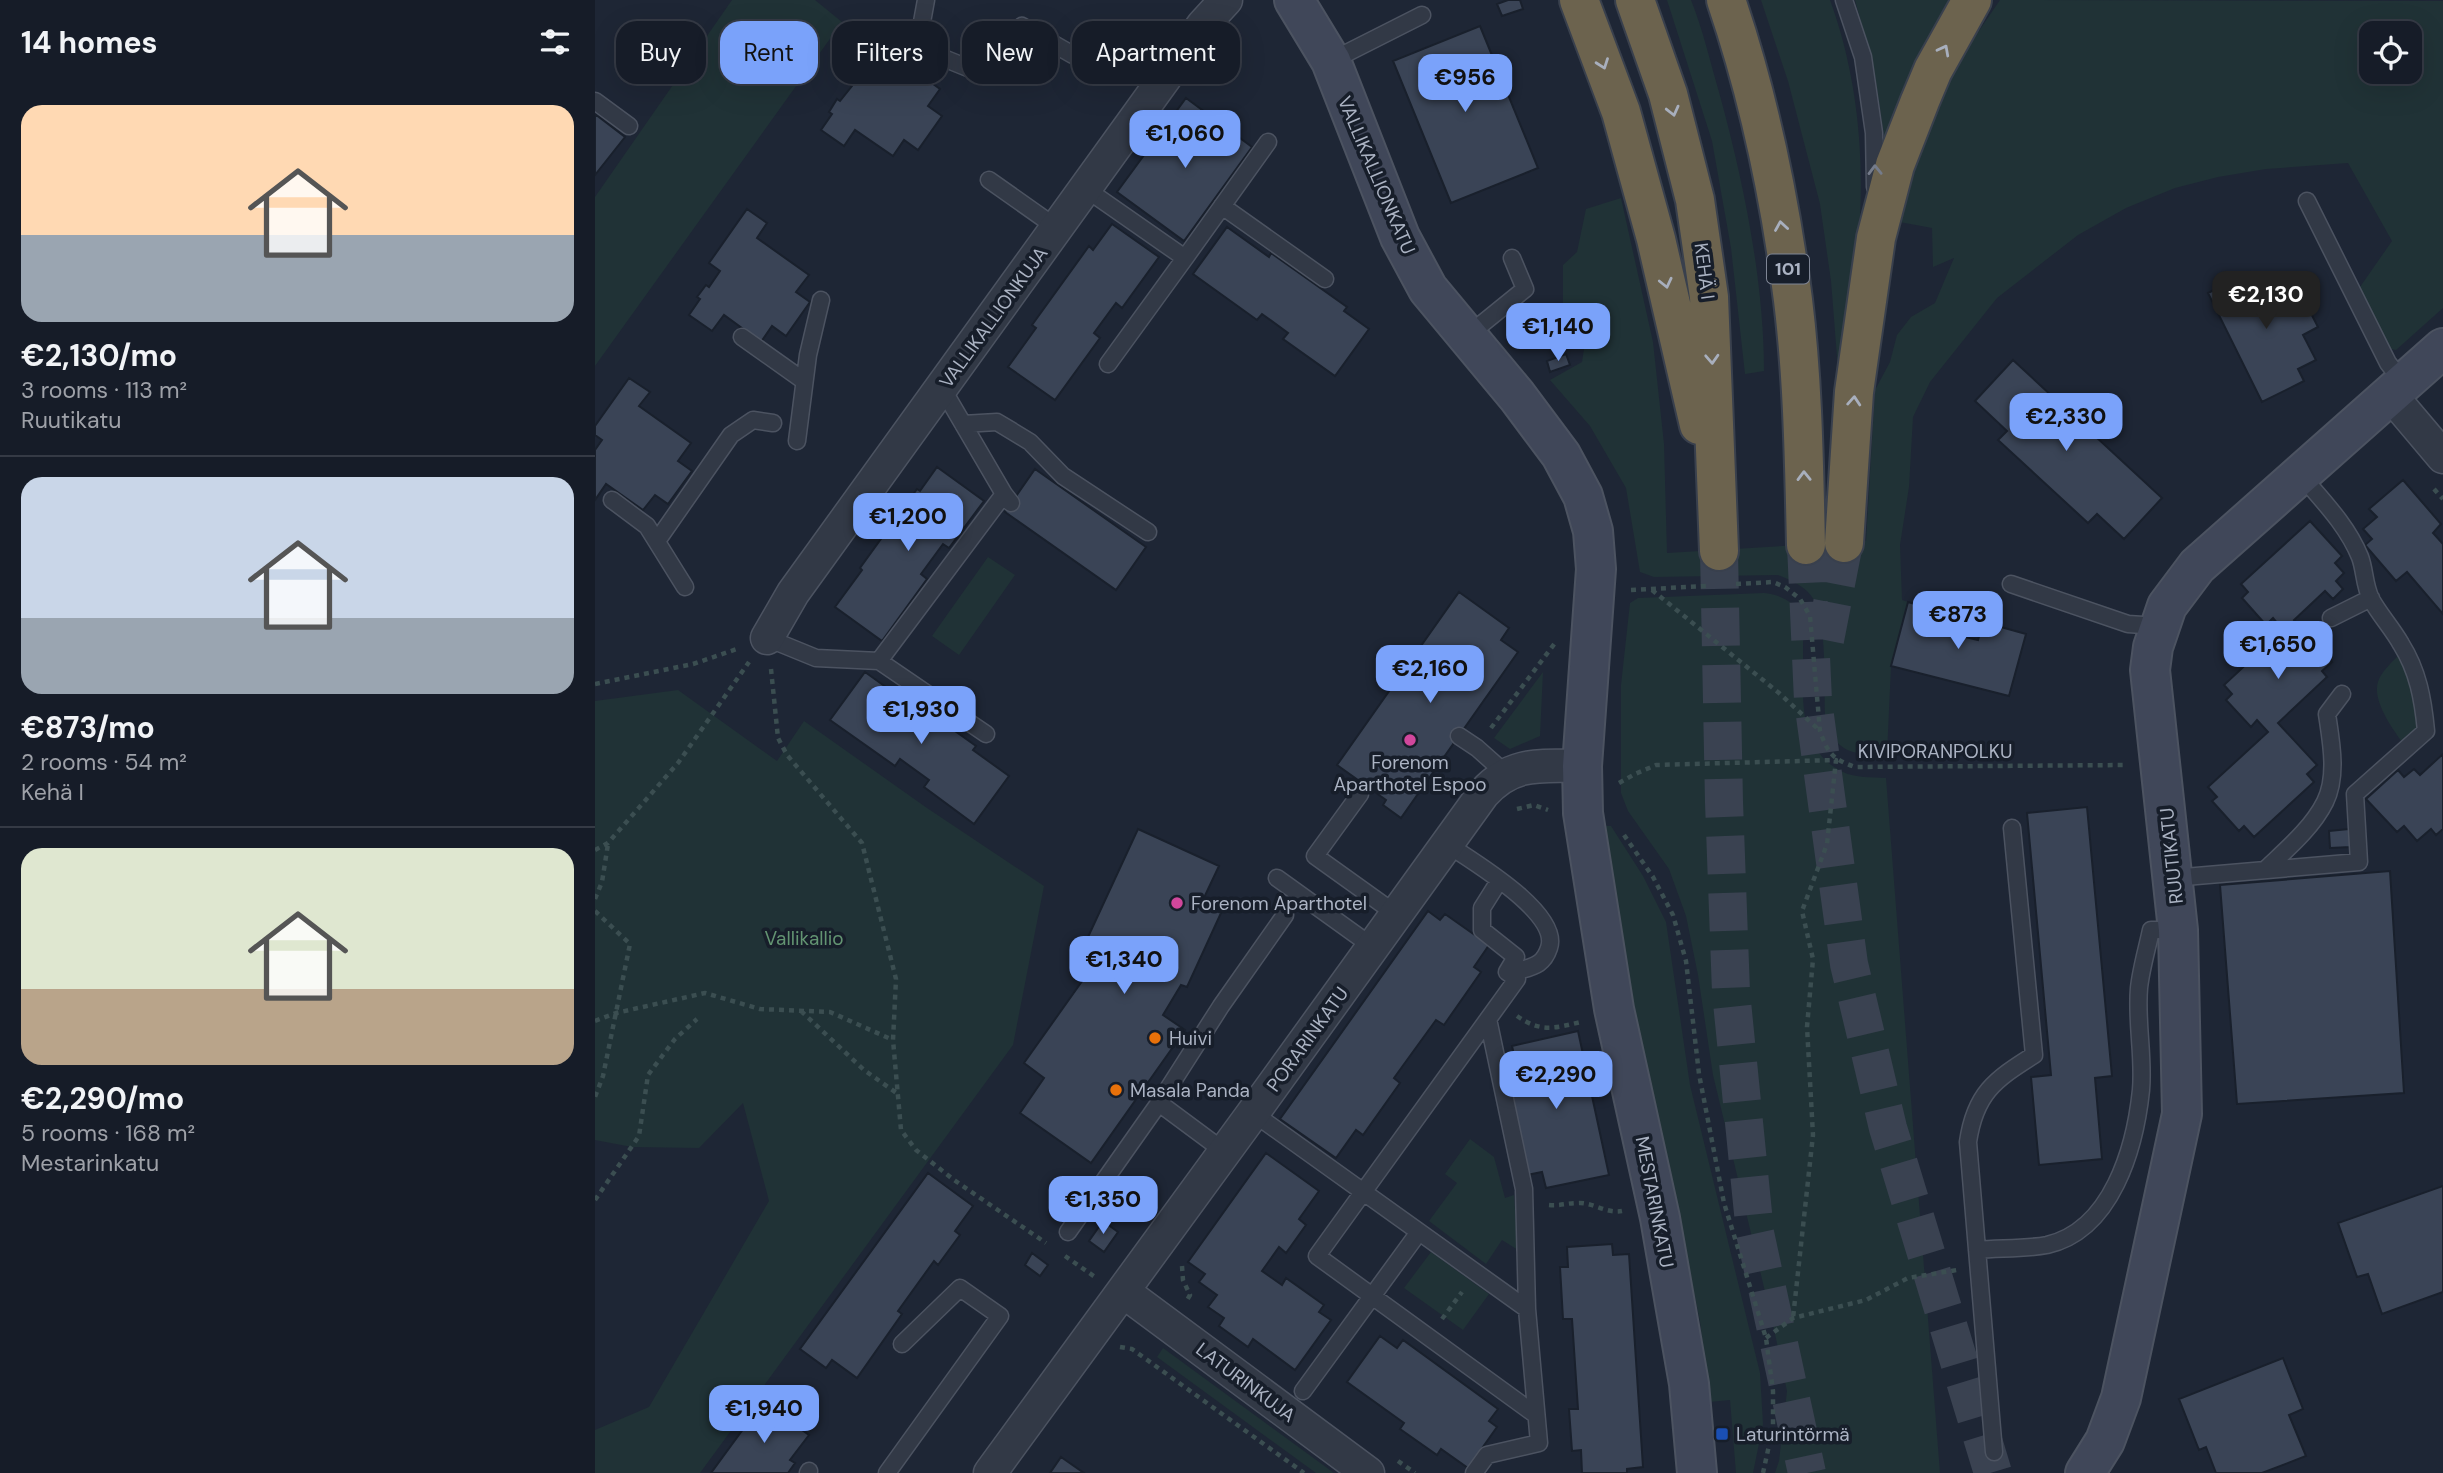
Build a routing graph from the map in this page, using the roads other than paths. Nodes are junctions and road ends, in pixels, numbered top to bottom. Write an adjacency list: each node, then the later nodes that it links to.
1 (926, 0): 10 (lane)
2 (1226, 0): 16 (street, VALLIKALLIONKUJA)
3 (1294, 0): 11 (street, VALLIKALLIONKATU)
4 (1579, 0): 38 (highway, one-way to 38)
5 (1635, 0): 38 (highway, KEHÄ I, one-way to 38)
6 (1726, 0): 42 (highway, 101, one-way to 6)
7 (1845, 0): 20 (lane, one-way to 7)
8 (1972, 0): 20 (highway, one-way to 8)
9 (1422, 15): 11 (lane)
10 (1072, 54)
11 (1331, 61): 25 (street, VALLIKALLIONKATU)
12 (595, 101): 13 (lane)
13 (629, 126)
14 (1268, 142): 18 (lane)
15 (989, 180): 19 (lane)
16 (1086, 189): 19 (street, VALLIKALLIONKUJA); 21 (lane)
17 (2307, 201): 30 (lane)
18 (1222, 206): 21 (lane); 23 (lane)
19 (1057, 228): 31 (street, VALLIKALLIONKUJA)
20 (1876, 239): 41 (highway, one-way to 20)
21 (1185, 258): 28 (lane)
22 (1512, 258): 25 (lane)
23 (1325, 279)
24 (821, 300): 29 (lane)
25 (1467, 336): 55 (street, VALLIKALLIONKATU)
26 (742, 337): 29 (lane)
27 (2443, 348): 30 (street, RUUTIKATU)
28 (1108, 364)
29 (804, 382): 34 (lane)
30 (2396, 387): 35 (street); 36 (street, RUUTIKATU)
31 (941, 388): 33 (lane); 49 (street, VALLIKALLIONKUJA)
32 (773, 423): 40 (lane)
33 (963, 424): 39 (lane); 50 (lane)
34 (797, 441)
35 (2443, 457)
36 (2299, 474): 46 (lane); 48 (street, RUUTIKATU)
37 (612, 500): 40 (lane)
38 (1718, 502): 43 (highway, KEHÄ I)
39 (1147, 532)
40 (657, 541): 45 (lane)
41 (1844, 542)
42 (1806, 545)
43 (1723, 574)
44 (2011, 584): 48 (lane)
45 (685, 587)
46 (2371, 598): 47 (lane); 59 (lane)
47 (2331, 618)
48 (2158, 626): 61 (street, RUUTIKATU)
49 (767, 638): 50 (lane)
50 (879, 661): 52 (lane)
51 (2342, 694): 59 (lane)
52 (986, 734)
53 (1459, 736): 54 (lane)
54 (1505, 773): 55 (street); 58 (street, PORARINKATU)
55 (1580, 774): 87 (street, MESTARINKATU)
56 (1360, 794): 63 (lane)
57 (2012, 828): 75 (lane)
58 (1447, 844): 62 (lane); 63 (street, PORARINKATU)
59 (2267, 869): 61 (lane)
60 (1277, 878): 66 (lane)
61 (2173, 878): 65 (street, RUUTIKATU)
62 (1499, 881): 67 (lane); 68 (lane)
63 (1396, 914): 66 (street, PORARINKATU)
64 (1285, 915): 69 (lane)
65 (2178, 930): 75 (lane); 88 (street, RUUTIKATU)
66 (1373, 947): 70 (street, PORARINKATU)
67 (1521, 970)
68 (1488, 1019): 72 (lane); 78 (lane)
69 (1159, 1103): 71 (lane); 73 (lane)
70 (1253, 1113): 71 (street, PORARINKATU); 72 (lane)
71 (1225, 1152): 76 (street, PORARINKATU)
72 (1363, 1192): 74 (lane); 77 (lane)
73 (1068, 1232)
74 (1419, 1232): 77 (lane); 78 (lane)
75 (1977, 1250): 82 (lane)
76 (1123, 1292): 84 (street, PORARINKATU); 85 (street, LATURINKUJA)
77 (1372, 1296): 80 (lane); 81 (lane)
78 (1527, 1309): 81 (lane)
79 (902, 1345): 83 (lane)
80 (1303, 1391)
81 (1537, 1415): 86 (lane)
82 (1994, 1452)
83 (887, 1473)
84 (991, 1473)
85 (1368, 1473)
86 (1473, 1473)
87 (1697, 1473)
88 (2085, 1473)

